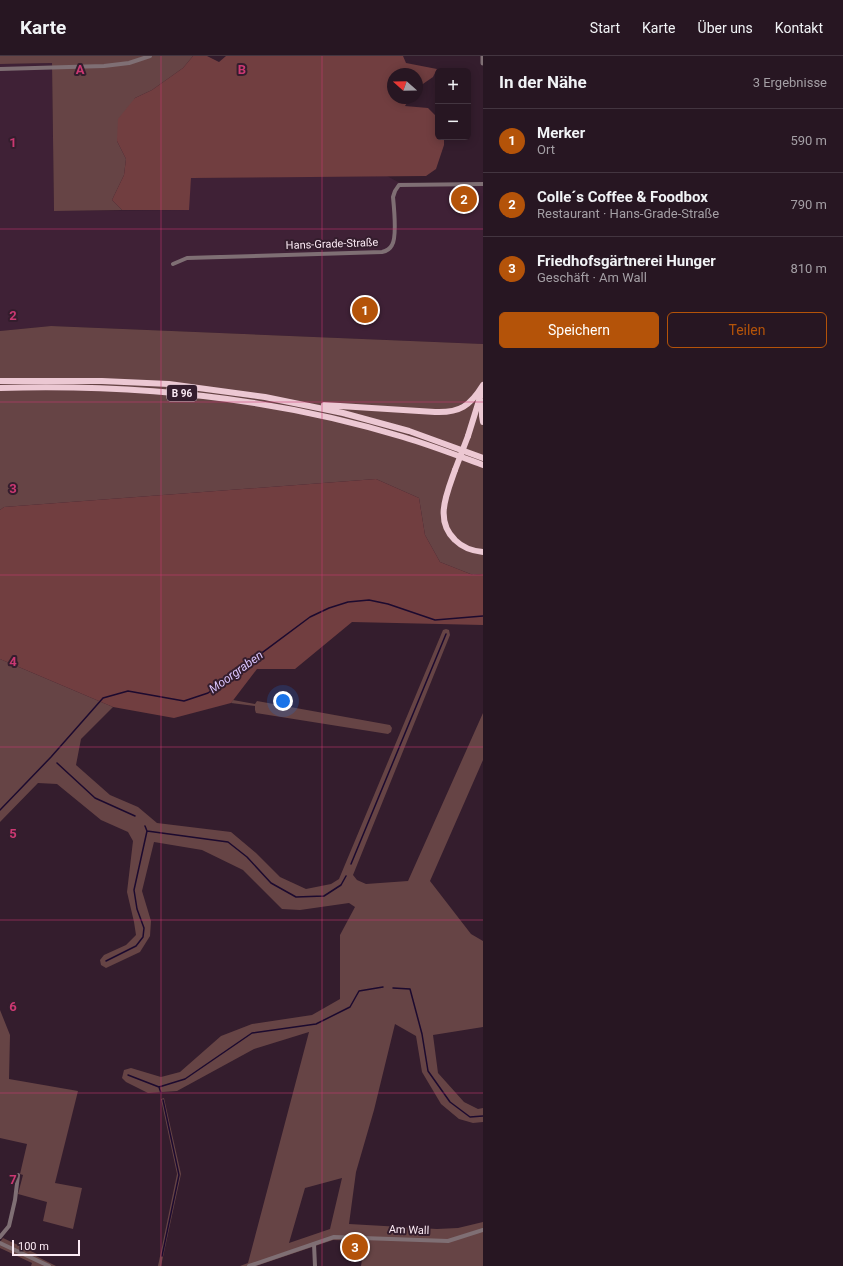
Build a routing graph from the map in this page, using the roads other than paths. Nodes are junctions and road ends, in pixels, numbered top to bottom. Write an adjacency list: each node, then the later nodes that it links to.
1 (150, 56): 4 (street)
2 (483, 56): 3 (street)
3 (483, 63)
4 (0, 69)
5 (483, 184): 6 (street, Hans-Grade-Straße)
6 (173, 264)
7 (0, 381): 11 (highway, B 96)
8 (483, 386): 11 (highway); 15 (highway, bridge)
9 (0, 388): 14 (highway, B 96)
10 (483, 392): 12 (highway)
11 (306, 405): 13 (highway, B 96)
12 (483, 422)
13 (483, 458)
14 (483, 465)
15 (483, 552)
16 (18, 1175): 18 (street)
17 (483, 1230): 20 (street, Am Wall)
18 (0, 1237)
19 (0, 1243): 21 (street)
20 (314, 1244): 22 (street); 23 (street)
21 (49, 1266)
22 (249, 1266)
23 (315, 1266)

